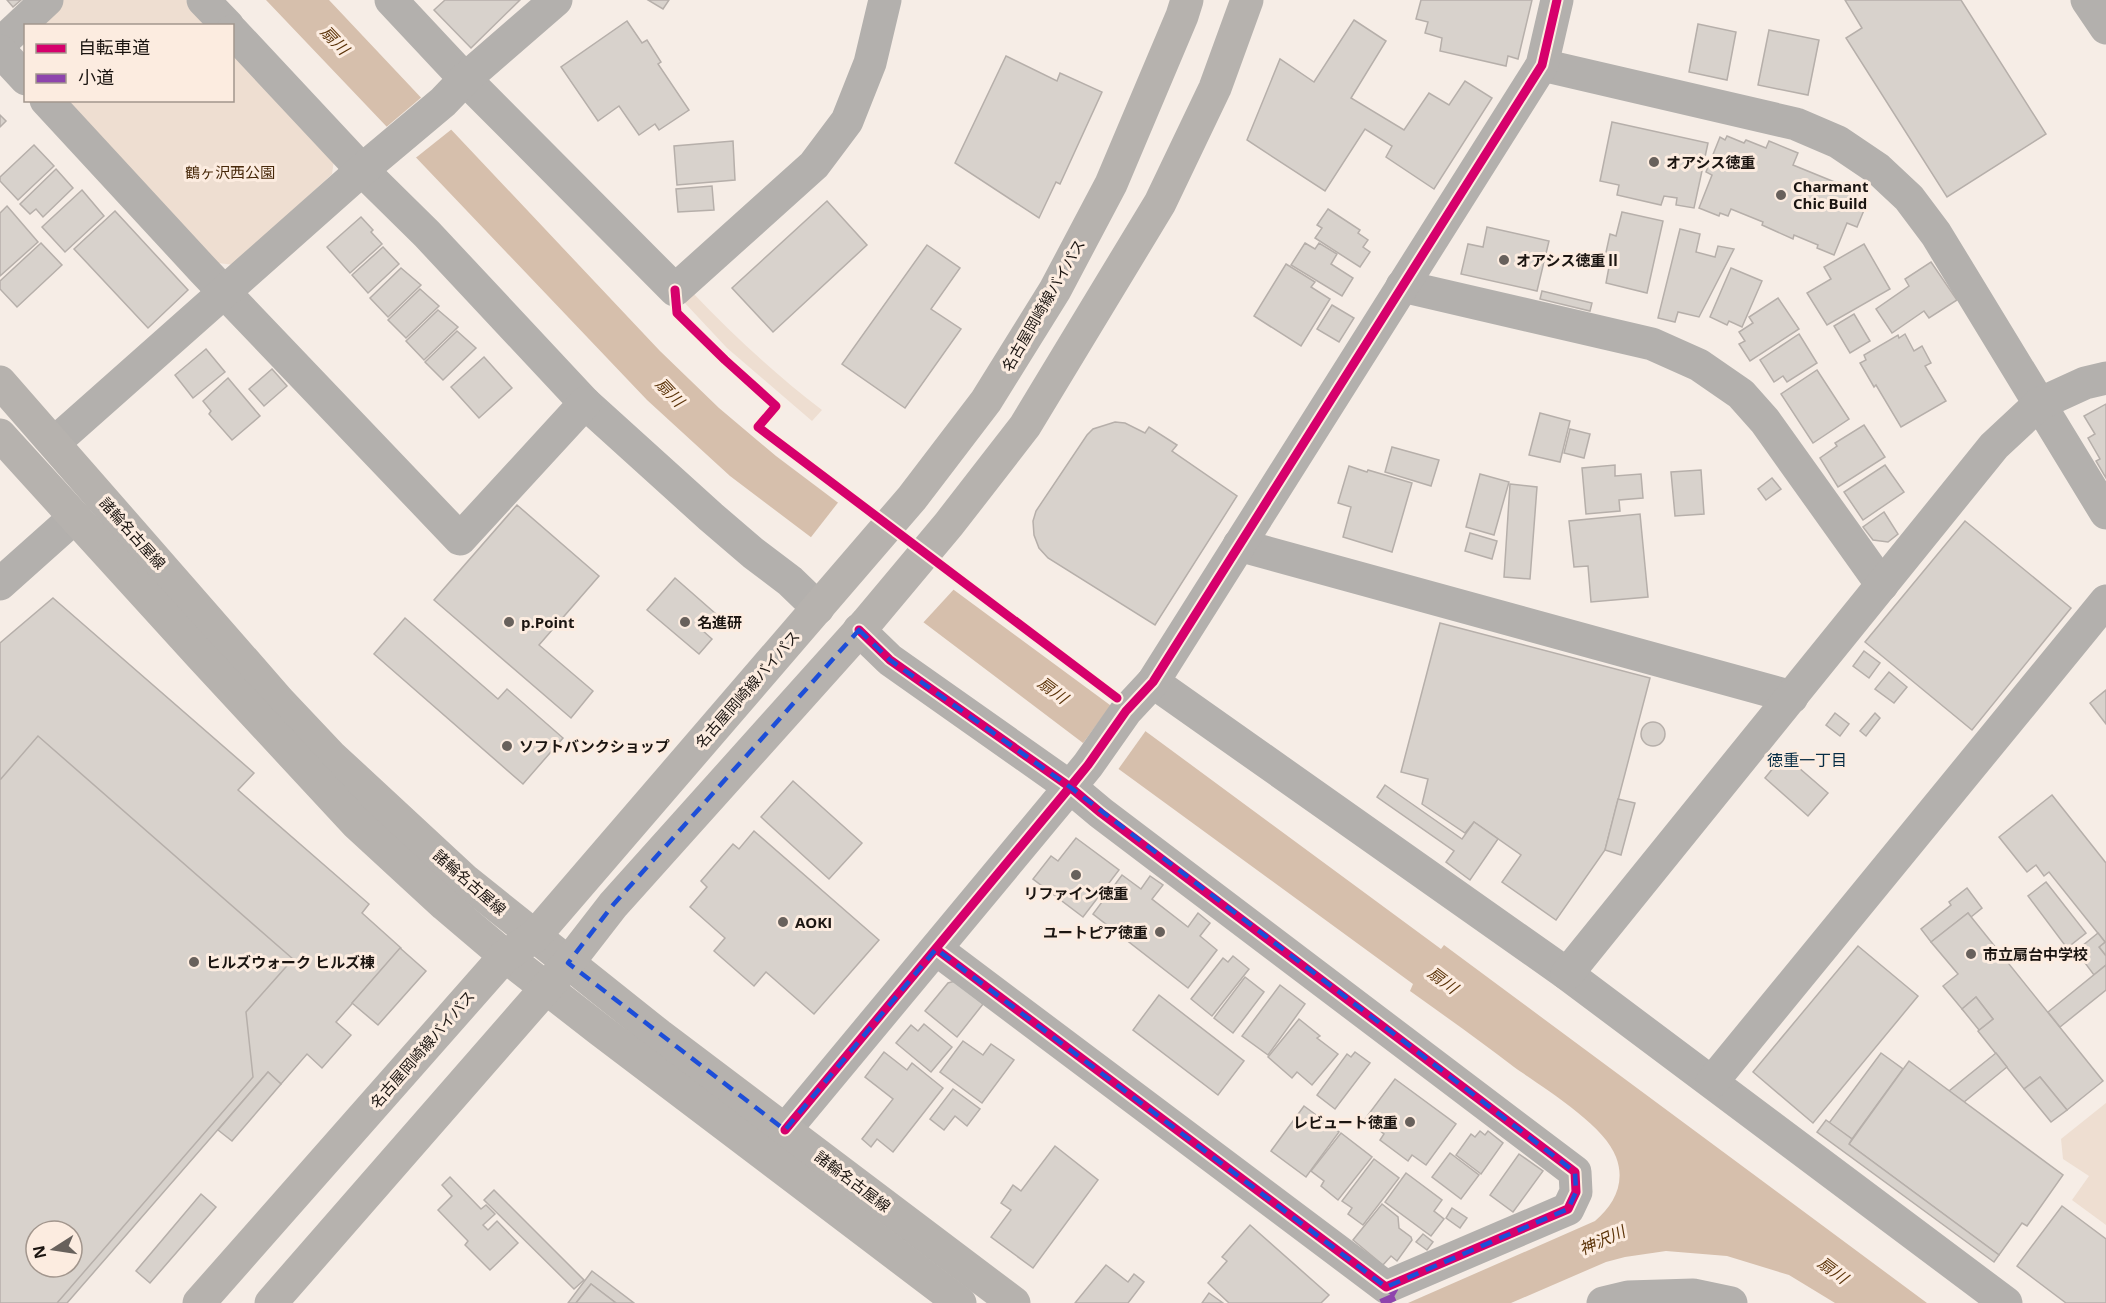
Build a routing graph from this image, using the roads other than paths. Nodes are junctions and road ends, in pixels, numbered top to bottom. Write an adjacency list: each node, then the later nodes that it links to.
1 (47, 0): 13 (street)
2 (203, 0): 10 (street)
3 (391, 0): 17 (street)
4 (556, 0): 17 (street)
5 (885, 0): 17 (street)
6 (1186, 0): 33 (main road, 名古屋岡崎線バイパス)
7 (1247, 0): 35 (main road)
8 (1557, 0): 15 (street)
9 (2087, 0): 11 (street)
10 (226, 24)
11 (2106, 28)
12 (234, 32): 19 (street)
13 (0, 44)
14 (0, 51): 16 (street)
15 (1542, 65): 20 (street); 25 (street)
16 (24, 77)
17 (465, 78): 19 (street)
18 (48, 102): 21 (street)
19 (362, 170): 21 (street); 24 (street)
20 (1402, 286): 30 (street); 32 (street)
21 (224, 292): 24 (street); 27 (street)
22 (2106, 378): 25 (street)
23 (0, 382): 27 (main road, 諸輪名古屋線)
24 (585, 403): 33 (street)
25 (2038, 404): 28 (street); 32 (street)
26 (0, 435): 29 (main road)
27 (54, 443): 39 (main road, 諸輪名古屋線)
28 (2106, 513)
29 (75, 517): 31 (street); 41 (main road)
30 (1239, 545): 36 (street); 37 (street)
31 (0, 584)
32 (1882, 585): 37 (street)
33 (823, 602): 39 (main road, 名古屋岡崎線バイパス)
34 (2106, 602): 45 (street)
35 (863, 626): 38 (street); 42 (main road)
36 (1153, 682): 38 (street); 43 (street)
37 (1792, 697): 43 (street)
38 (1071, 787): 40 (street); 40 (street)
39 (534, 936): 41 (main road, 名古屋岡崎線バイパス); 42 (main road, 諸輪名古屋線)
40 (936, 949): 46 (street)
41 (505, 956): 44 (main road); 47 (main road, 名古屋岡崎線バイパス)
42 (568, 963): 44 (main road); 46 (main road, 諸輪名古屋線)
43 (1568, 974): 45 (street)
44 (546, 988): 48 (main road); 49 (main road)
45 (1712, 1082): 53 (street)
46 (785, 1130): 50 (main road, 諸輪名古屋線)
47 (199, 1303)
48 (271, 1303)
49 (960, 1303)
50 (1014, 1303)
51 (1604, 1303): 52 (street)
52 (1731, 1303)
53 (2006, 1303)

